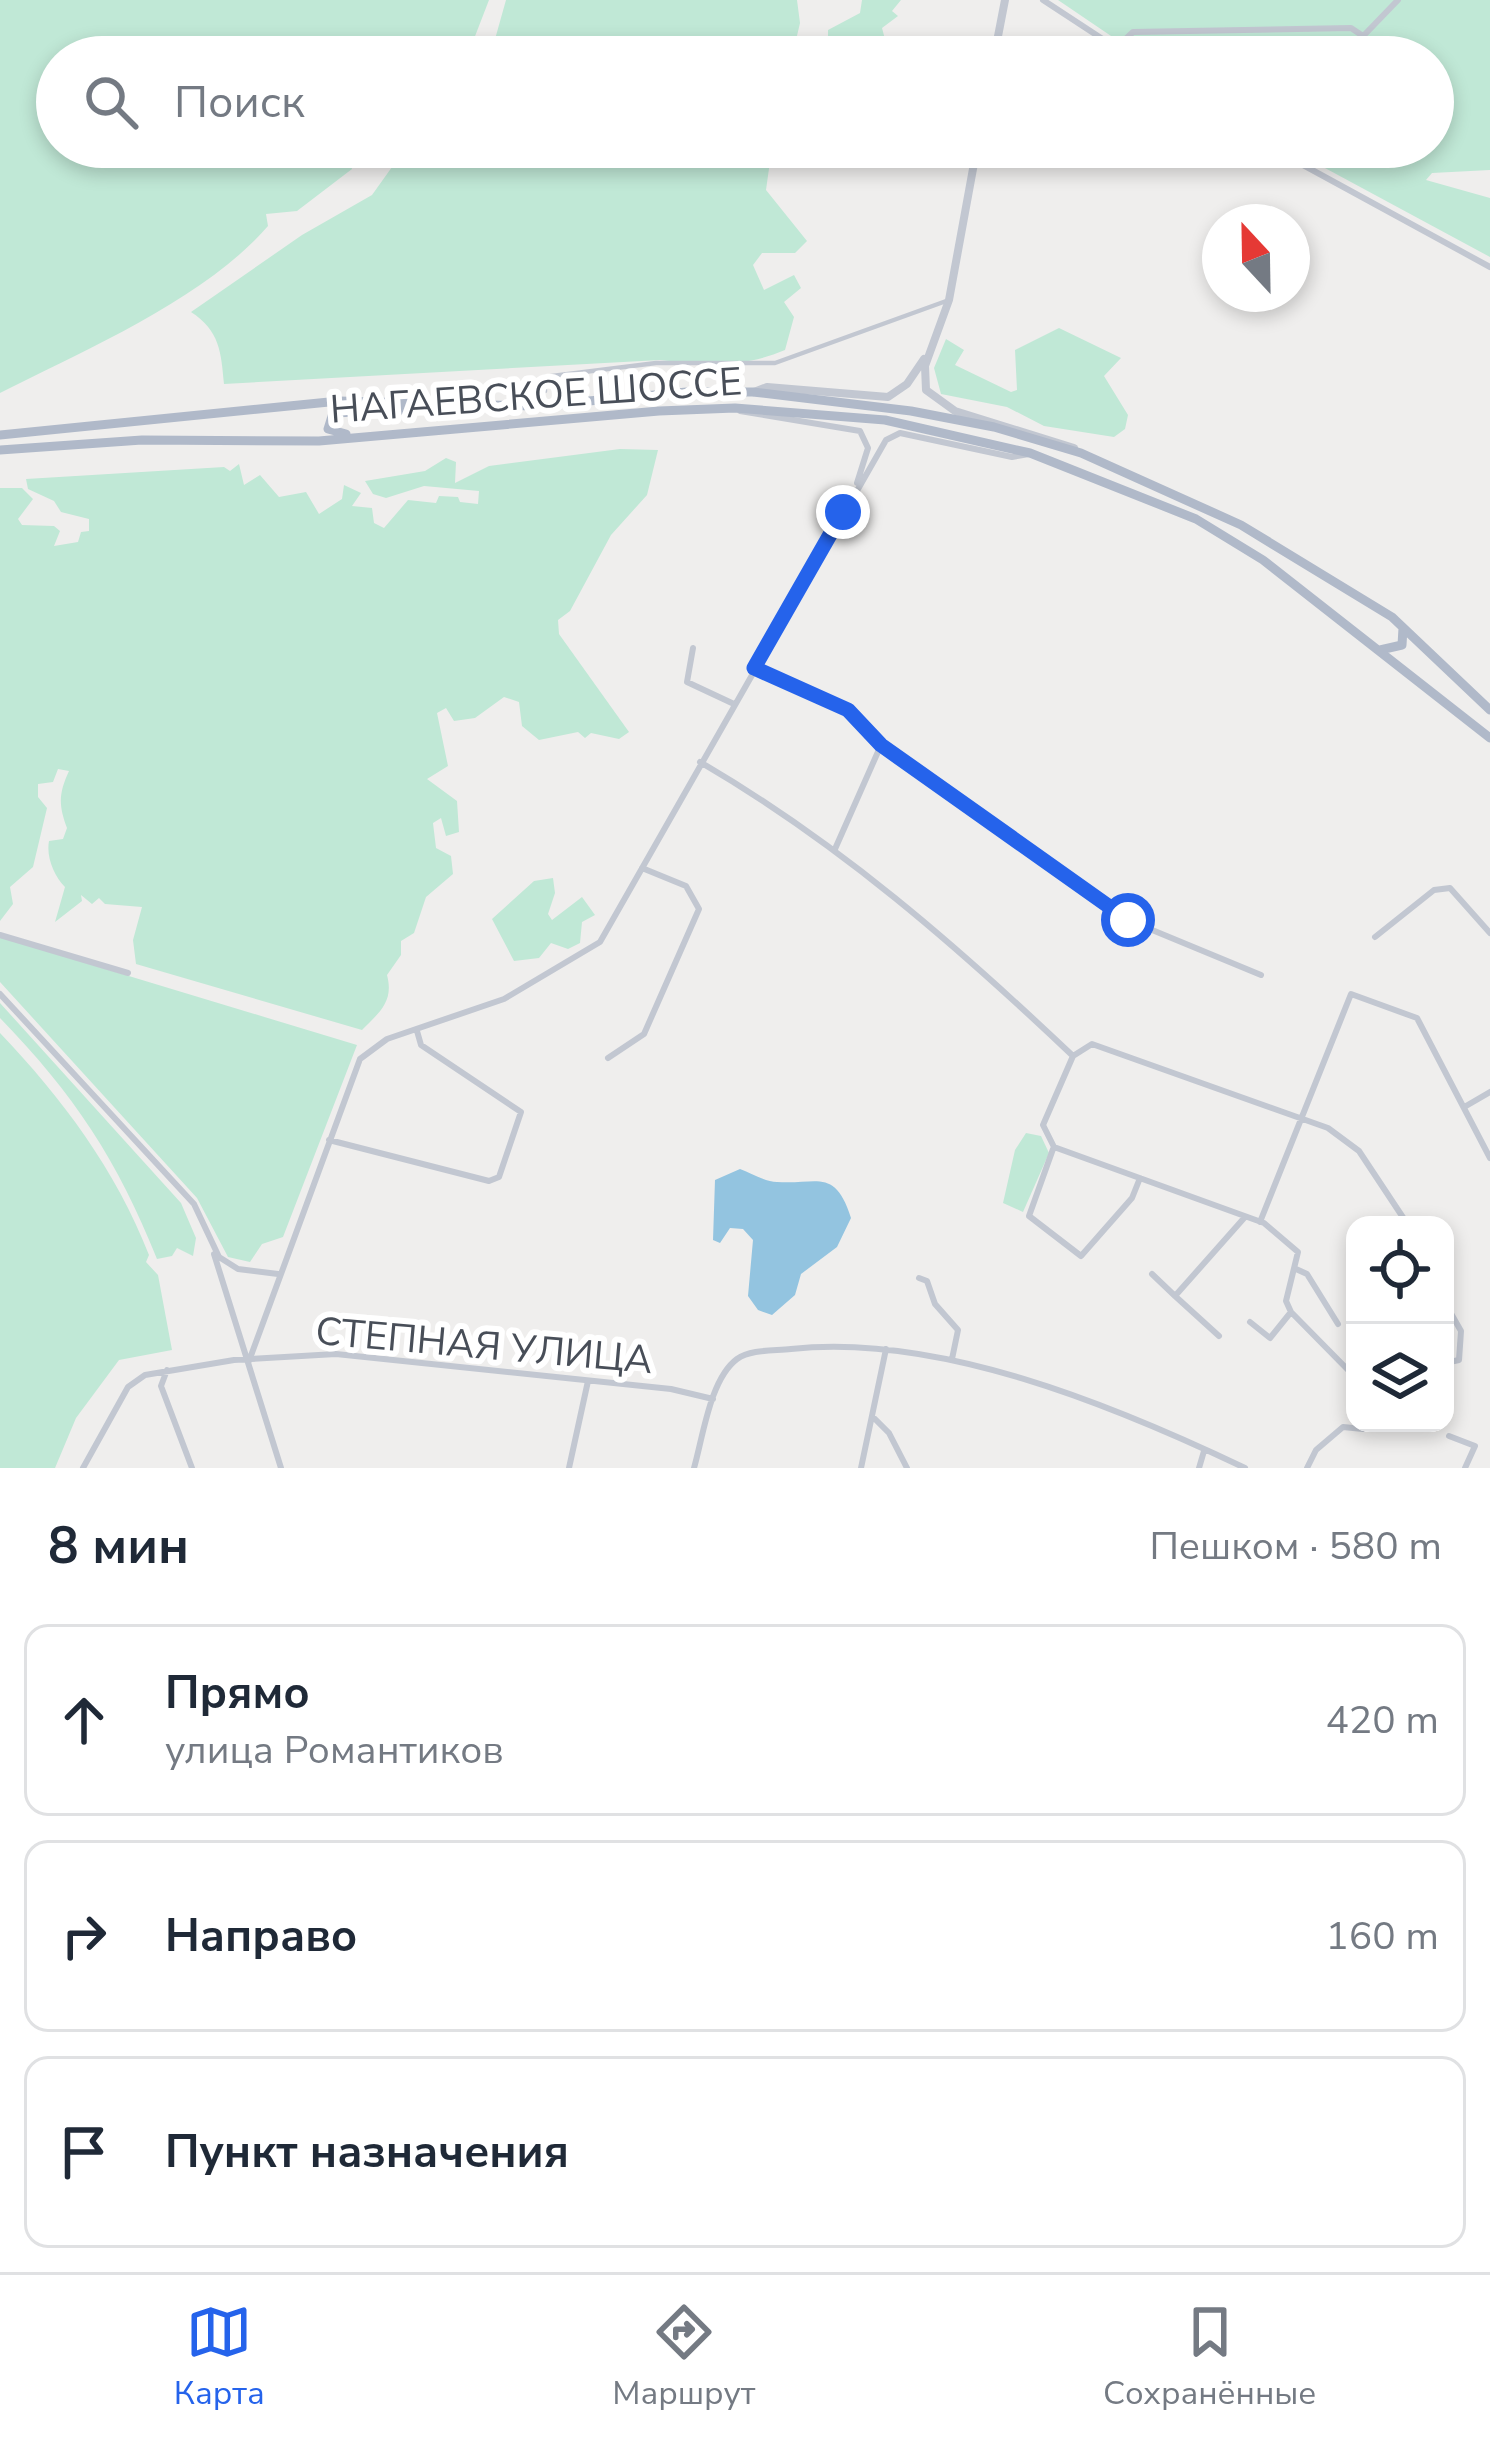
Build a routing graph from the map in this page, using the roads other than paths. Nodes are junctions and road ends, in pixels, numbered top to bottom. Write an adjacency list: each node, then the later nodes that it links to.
1 (1005, 0): 4 (street)
2 (1043, 0): 5 (street)
3 (1398, 0): 7 (street)
4 (998, 36)
5 (1098, 36)
6 (1129, 36): 7 (street)
7 (1363, 36)
8 (973, 168): 11 (street)
9 (1308, 168): 10 (street)
10 (1490, 267)
11 (949, 300): 12 (street); 13 (street)
12 (931, 347): 14 (street); 20 (street)
13 (545, 391)
14 (754, 392): 15 (main road, НАГАЕВСКОЕ ШОССЕ); 20 (main road, НАГАЕВСКОЕ ШОССЕ)
15 (464, 405): 17 (main road); 18 (main road, НАГАЕВСКОЕ ШОССЕ)
16 (735, 408): 17 (main road, НАГАЕВСКОЕ ШОССЕ); 21 (main road, НАГАЕВСКОЕ ШОССЕ); 22 (street)
17 (470, 427): 19 (main road, НАГАЕВСКОЕ ШОССЕ)
18 (0, 435)
19 (0, 450)
20 (1081, 453): 23 (main road, НАГАЕВСКОЕ ШОССЕ)
21 (1030, 454): 22 (street); 24 (main road, НАГАЕВСКОЕ ШОССЕ)
22 (855, 492): 26 (street)
23 (1393, 617): 24 (main road); 28 (main road, НАГАЕВСКОЕ ШОССЕ)
24 (1370, 644): 29 (main road, НАГАЕВСКОЕ ШОССЕ)
25 (693, 649): 27 (street)
26 (754, 668): 27 (street); 30 (street)
27 (734, 704): 31 (street)
28 (1490, 710)
29 (1490, 738)
30 (881, 745): 32 (street); 38 (street)
31 (700, 762): 32 (street); 33 (street)
32 (835, 849): 41 (street)
33 (642, 868): 40 (street); 42 (street)
34 (1490, 933): 36 (street)
35 (0, 935): 37 (street)
36 (1375, 937)
37 (128, 973)
38 (1261, 975)
39 (0, 994): 53 (street)
40 (417, 1031): 46 (street); 46 (street)
41 (1073, 1056): 45 (street); 47 (street)
42 (608, 1058)
43 (1490, 1092): 44 (street)
44 (1466, 1106): 45 (street); 48 (street)
45 (1303, 1117): 51 (street); 52 (street)
46 (329, 1141): 55 (street)
47 (1054, 1147): 49 (street); 49 (street)
48 (1490, 1158)
49 (1140, 1178): 50 (street)
50 (1245, 1216): 52 (street); 58 (street)
51 (1402, 1216)
52 (1260, 1222): 54 (street)
53 (205, 1228): 55 (street); 66 (street)
54 (1296, 1269): 59 (street); 62 (street)
55 (278, 1274): 66 (street)
56 (1152, 1274): 58 (street)
57 (920, 1278): 65 (street)
58 (1175, 1296): 63 (street)
59 (1291, 1312): 61 (street); 68 (street)
60 (1454, 1319): 67 (street)
61 (1250, 1322)
62 (1338, 1324)
63 (1219, 1336)
64 (886, 1349): 65 (street); 71 (street); 72 (street)
65 (952, 1359): 75 (street)
66 (249, 1361): 69 (street, СТЕПНАЯ УЛИЦА); 70 (street, СТЕПНАЯ УЛИЦА); 78 (street)
67 (1454, 1361)
68 (1346, 1366)
69 (168, 1369): 76 (street); 77 (street)
70 (588, 1381): 71 (street, СТЕПНАЯ УЛИЦА); 79 (street)
71 (713, 1399): 80 (street)
72 (875, 1419): 81 (street); 82 (street)
73 (1346, 1426): 85 (street)
74 (1449, 1436): 86 (street)
75 (1204, 1451): 83 (street); 84 (street)
76 (83, 1468)
77 (192, 1468)
78 (281, 1468)
79 (569, 1468)
80 (694, 1468)
81 (861, 1468)
82 (907, 1468)
83 (1199, 1468)
84 (1245, 1468)
85 (1307, 1468)
86 (1466, 1468)

